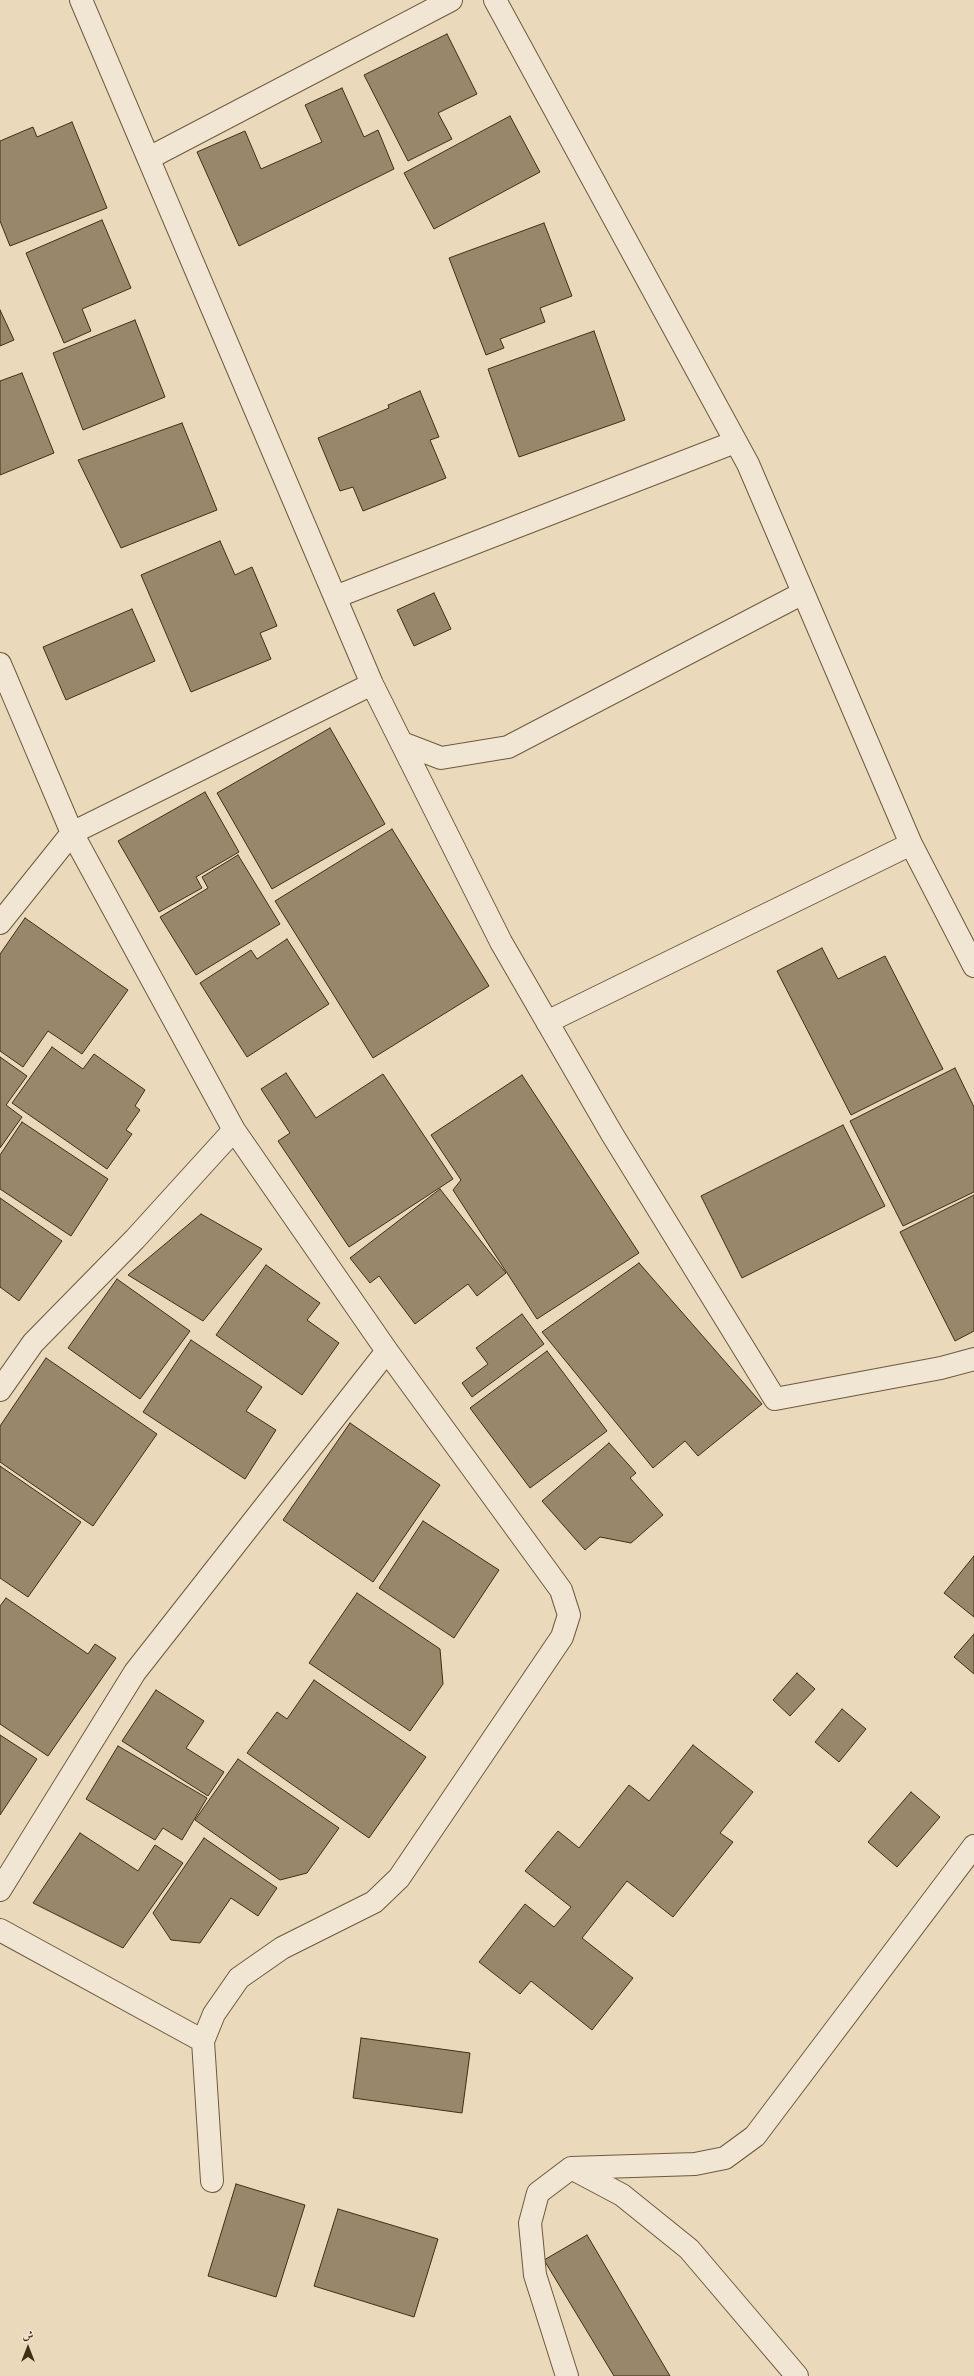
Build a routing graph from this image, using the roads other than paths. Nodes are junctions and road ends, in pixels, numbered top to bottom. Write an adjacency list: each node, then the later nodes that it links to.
1 (81, 0): 4 (street)
2 (451, 0): 4 (street)
3 (495, 0): 5 (street)
4 (149, 158): 7 (street)
5 (736, 442): 6 (street); 7 (street)
6 (803, 593): 10 (street); 12 (street)
7 (335, 597): 9 (street)
8 (0, 664): 11 (street)
9 (372, 684): 10 (street); 11 (street)
10 (402, 743): 15 (street)
11 (72, 833): 13 (street); 16 (street)
12 (911, 844): 14 (street); 15 (street)
13 (0, 923)
14 (974, 966)
15 (547, 1022): 18 (street)
16 (234, 1130): 17 (street); 19 (street)
17 (387, 1351): 21 (street); 23 (street)
18 (974, 1359)
19 (0, 1390)
20 (974, 1846): 24 (street)
21 (0, 1890)
22 (0, 1930): 23 (street)
23 (203, 2041): 25 (street)
24 (571, 2168): 26 (street); 27 (street)
25 (212, 2181)
26 (567, 2376)
27 (797, 2376)

